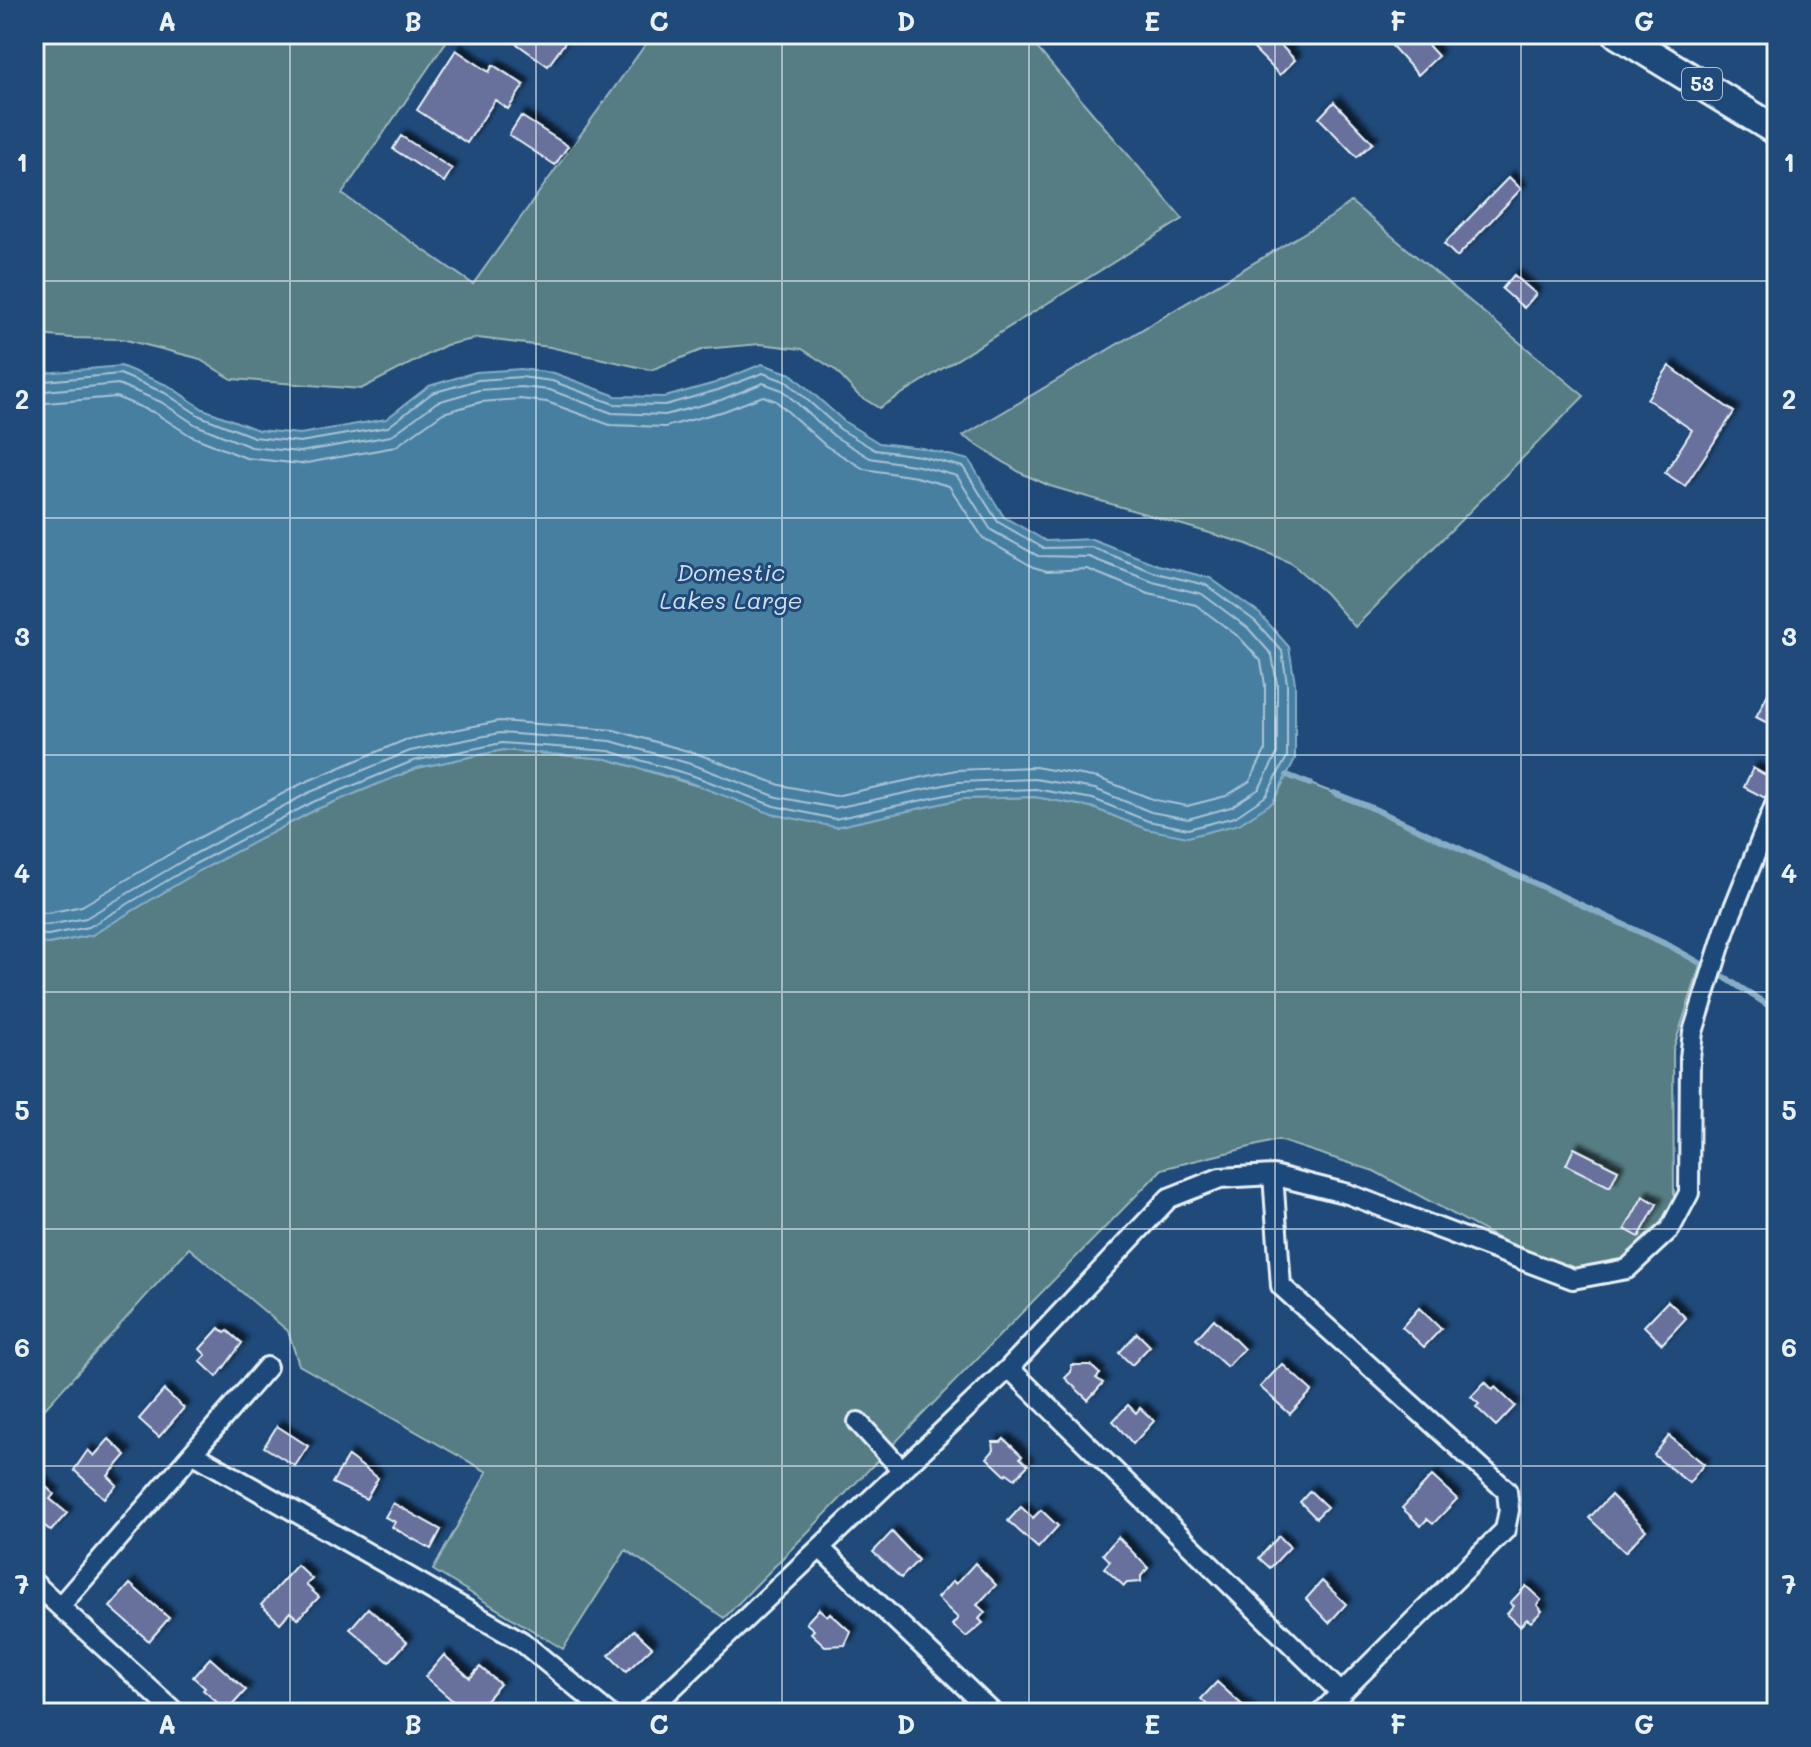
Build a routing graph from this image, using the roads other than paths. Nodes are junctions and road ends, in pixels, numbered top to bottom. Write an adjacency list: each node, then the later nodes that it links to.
1 (1657, 34): 3 (main road, 53)
2 (1625, 36): 4 (main road, 53)
3 (1777, 113)
4 (1777, 131)
5 (1777, 800): 6 (street)
6 (1273, 1175): 8 (street); 15 (street)
7 (267, 1367): 10 (street)
8 (1009, 1368): 11 (street); 15 (street)
9 (858, 1422): 11 (street)
10 (194, 1454): 14 (street); 17 (street)
11 (902, 1470): 12 (street)
12 (820, 1548): 18 (street); 19 (street)
13 (34, 1583): 14 (street)
14 (61, 1605): 16 (street)
15 (1340, 1692): 20 (street)
16 (176, 1713)
17 (608, 1713)
18 (646, 1713)
19 (993, 1713)
20 (1321, 1713)

